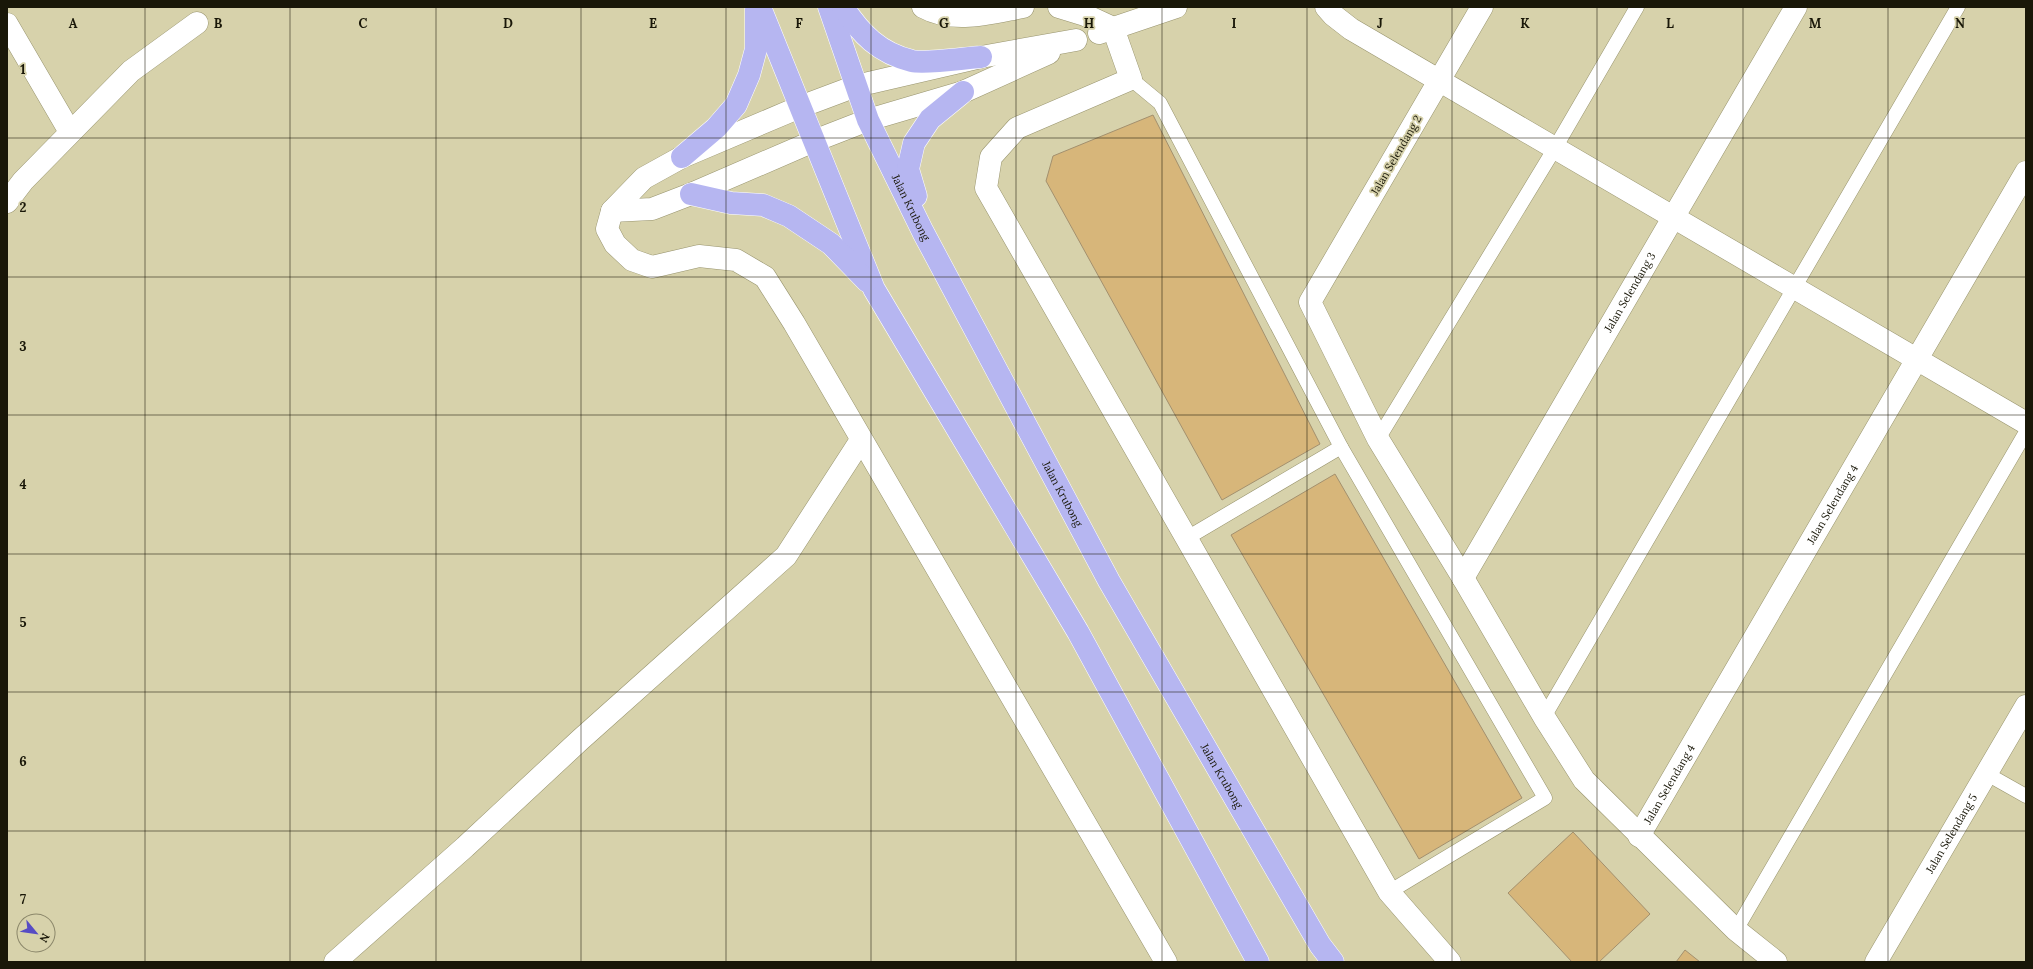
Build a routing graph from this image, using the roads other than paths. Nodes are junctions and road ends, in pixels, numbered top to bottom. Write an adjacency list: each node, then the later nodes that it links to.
1 (756, 7): 28 (main road)
2 (760, 7): 23 (main road)
3 (829, 7): 21 (main road, Jalan Krubong)
4 (844, 7): 18 (main road)
5 (923, 7): 6 (street)
6 (1023, 7)
7 (1059, 7): 16 (street)
8 (1176, 7): 16 (street)
9 (1326, 7): 20 (street)
10 (1482, 7): 20 (street, Jalan Selendang 2)
11 (1637, 7): 27 (lane)
12 (1796, 7): 33 (street, Jalan Selendang 3)
13 (1958, 7): 36 (lane)
14 (197, 23): 25 (street)
15 (7, 24): 25 (street)
16 (1113, 28): 17 (street); 19 (street)
17 (1076, 40): 18 (street); 22 (street)
18 (980, 57): 21 (street)
19 (1131, 79): 42 (lane); 43 (street)
20 (1439, 81): 27 (street); 40 (street, Jalan Selendang 2)
21 (856, 86): 23 (street); 24 (main road, Jalan Krubong)
22 (963, 92): 24 (street); 34 (main road)
23 (800, 108): 26 (main road); 28 (street)
24 (868, 120): 26 (street); 34 (main road, Jalan Krubong)
25 (70, 132): 31 (street)
26 (814, 141): 30 (street); 35 (main road)
27 (1555, 148): 33 (street); 40 (lane)
28 (682, 157): 32 (street)
29 (2026, 172): 37 (street, Jalan Selendang 4)
30 (692, 194): 32 (street); 35 (main road)
31 (7, 202)
32 (612, 211): 41 (street)
33 (1673, 218): 36 (street); 44 (street, Jalan Selendang 3)
34 (923, 232): 55 (main road, Jalan Krubong)
35 (874, 288): 54 (main road)
36 (1794, 288): 37 (street); 46 (lane)
37 (1917, 360): 38 (street); 49 (street, Jalan Selendang 4)
38 (2026, 423)
39 (2026, 432): 51 (lane)
40 (1378, 439): 44 (street)
41 (861, 440): 52 (street); 53 (street)
42 (1341, 447): 43 (lane); 50 (lane)
43 (1187, 538): 50 (street)
44 (1463, 578): 46 (street)
45 (2026, 706): 47 (street, Jalan Selendang 5)
46 (1544, 717): 49 (street)
47 (1987, 774): 48 (lane); 58 (street, Jalan Selendang 5)
48 (2026, 796)
49 (1639, 836): 51 (street)
50 (1389, 892): 56 (street)
51 (1736, 930): 57 (street)
52 (335, 962)
53 (1166, 962)
54 (1258, 962)
55 (1333, 962)
56 (1450, 962)
57 (1776, 962)
58 (1876, 962)

